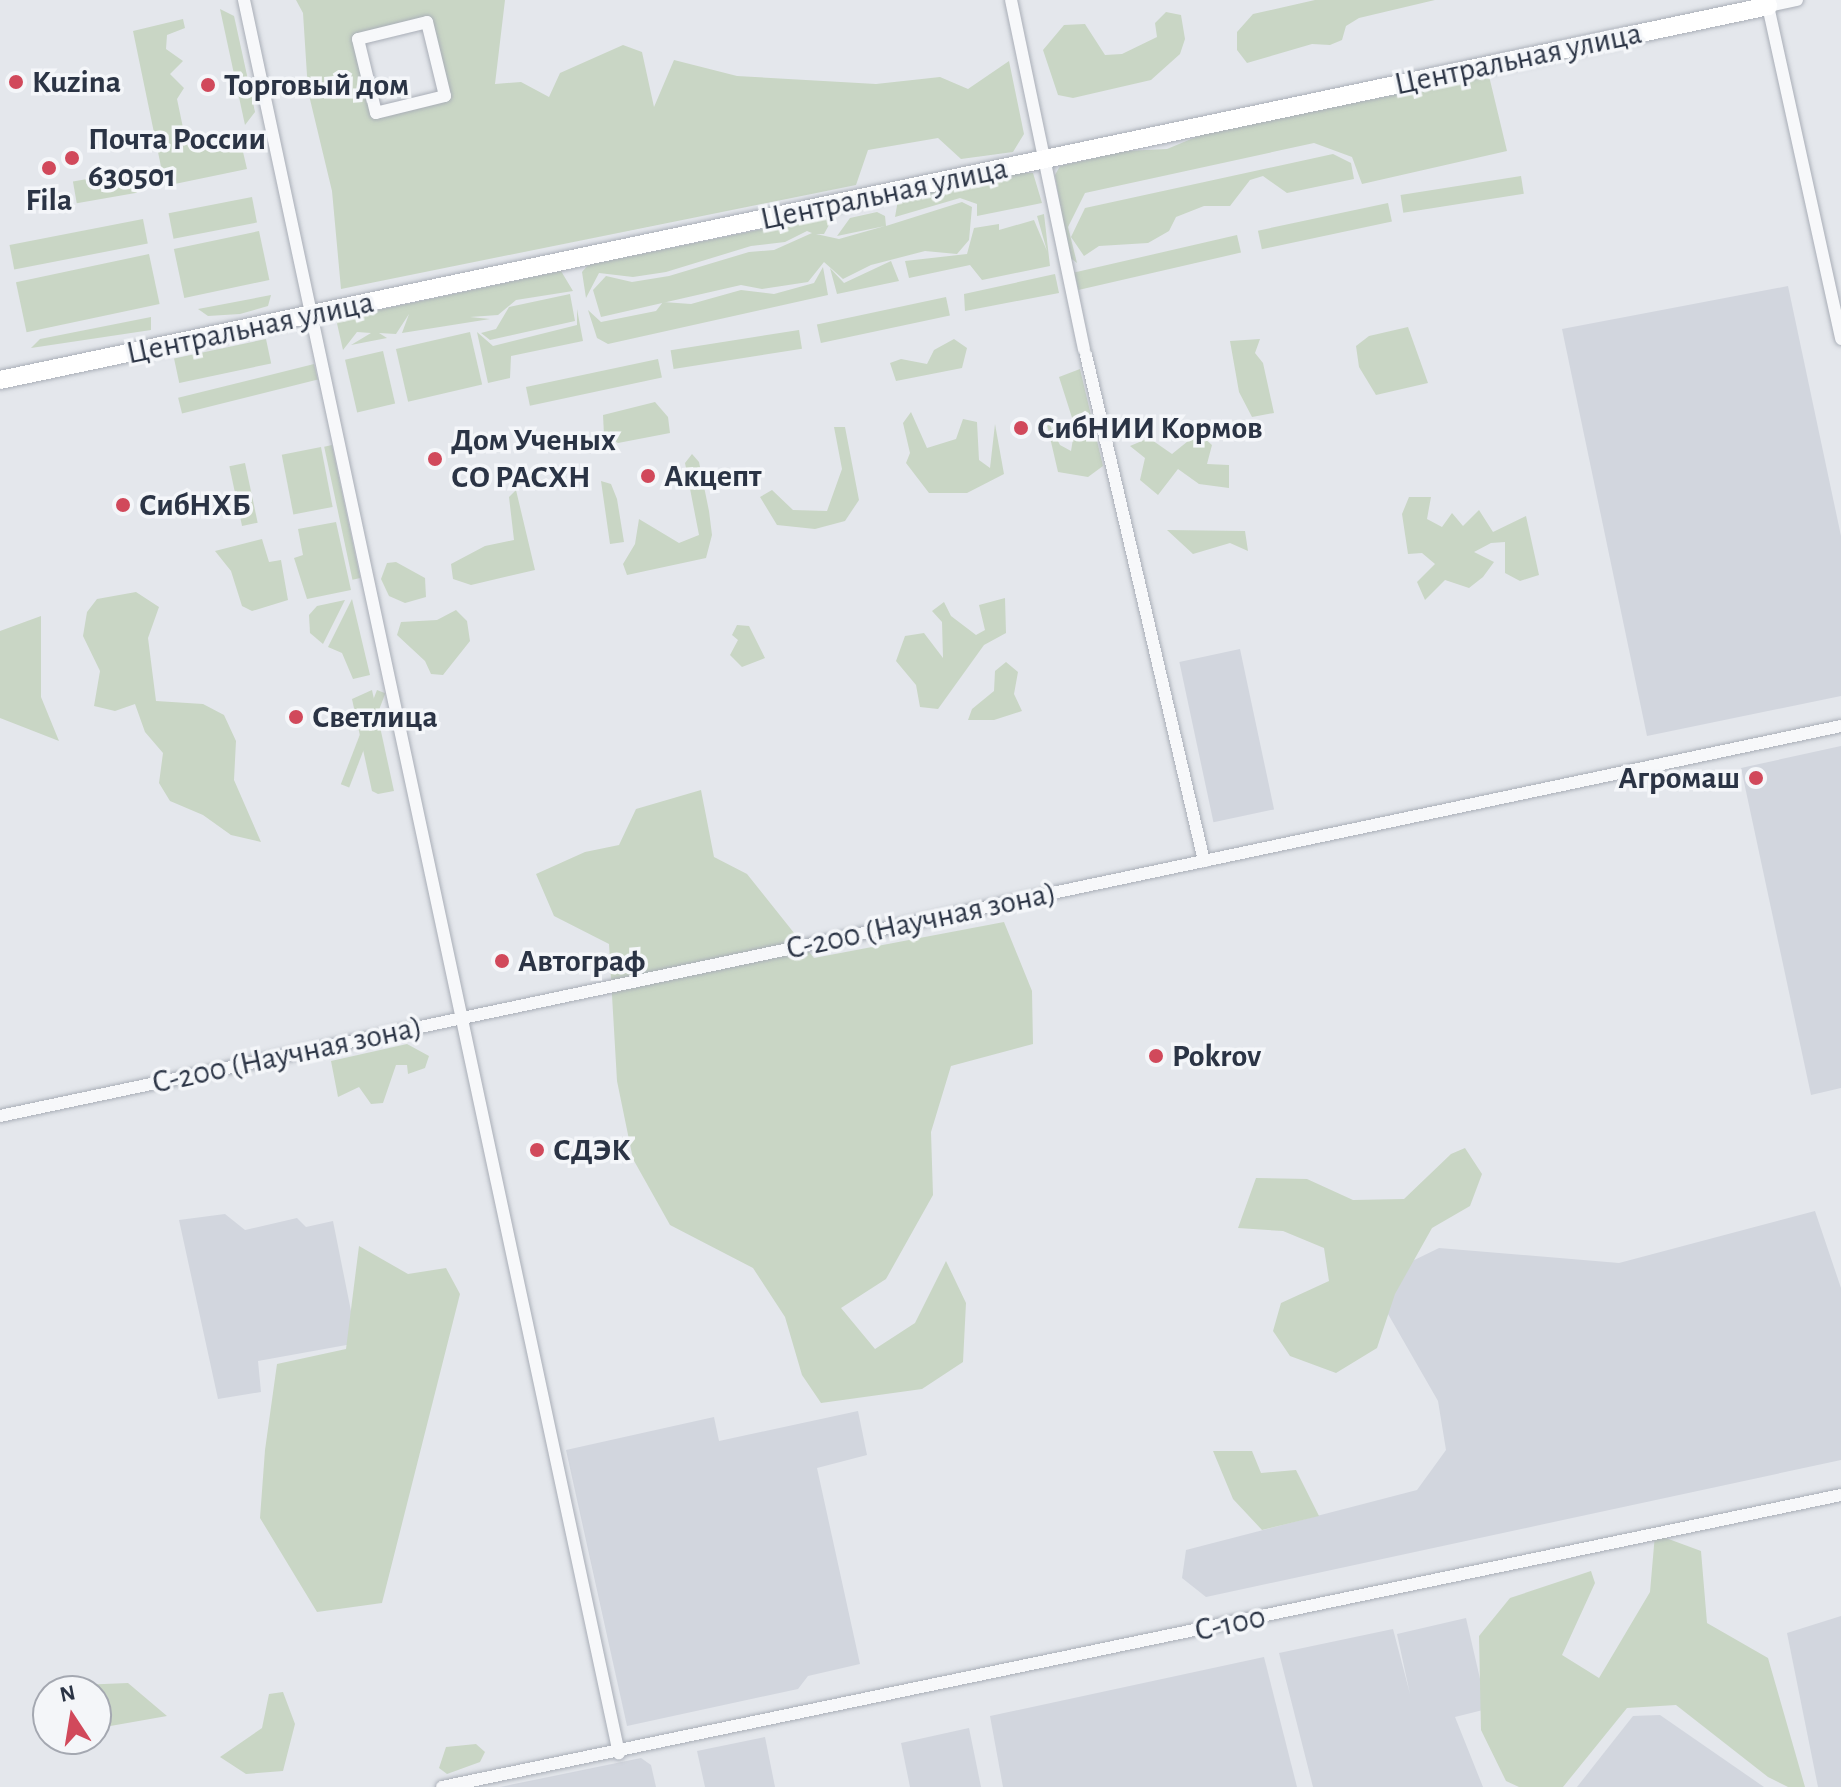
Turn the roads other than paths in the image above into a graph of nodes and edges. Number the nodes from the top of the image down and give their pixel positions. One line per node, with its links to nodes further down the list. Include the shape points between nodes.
1 (244, 0): 7 (street)
2 (1011, 0): 6 (street)
3 (1797, 0): 4 (street)
4 (1767, 3): 6 (main road, Центральная улица); 8 (street)
5 (358, 39): 5 (street, via 376,113 445,96 427,22)
6 (1044, 161): 7 (main road, Центральная улица); 11 (street)
7 (310, 315): 9 (main road, Центральная улица); 12 (street)
8 (1841, 339)
9 (0, 380)
10 (1841, 726): 11 (street, С-200 (Научная зона))
11 (1204, 861): 12 (street, С-200 (Научная зона))
12 (461, 1018): 13 (street, С-200 (Научная зона)); 15 (street)
13 (0, 1116)
14 (1841, 1495): 15 (street, С-100)
15 (619, 1753): 16 (street, С-100)
16 (442, 1787)

